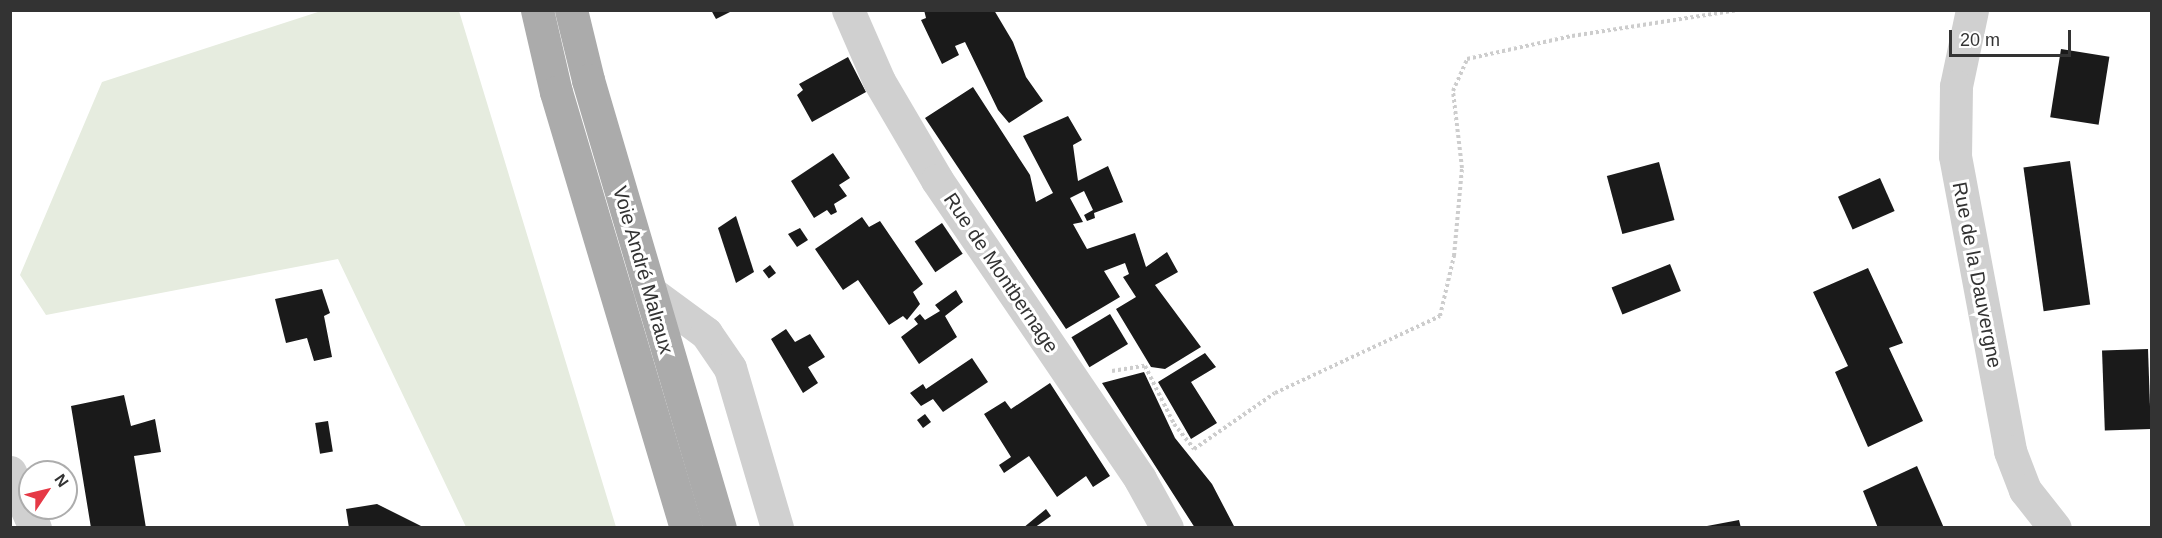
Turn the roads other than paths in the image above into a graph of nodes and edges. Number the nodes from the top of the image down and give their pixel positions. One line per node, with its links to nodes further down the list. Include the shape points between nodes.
1 (537, 10): 8 (main road, Voie André Malraux, via 556,92)
2 (571, 10): 5 (main road, Voie André Malraux)
3 (848, 10): 11 (street, Rue de Montbernage, via 879,81 937,180 1140,479)
4 (1972, 10): 12 (street, Rue de la Dauvergne, via 1956,86 1955,156 2010,451 2025,489)
5 (649, 291): 9 (main road, Voie André Malraux); 10 (street, via 706,333 730,368)
6 (10, 472): 7 (street)
7 (34, 528)
8 (686, 528)
9 (720, 528)
10 (777, 528)
11 (1167, 528)
12 (2055, 528)

